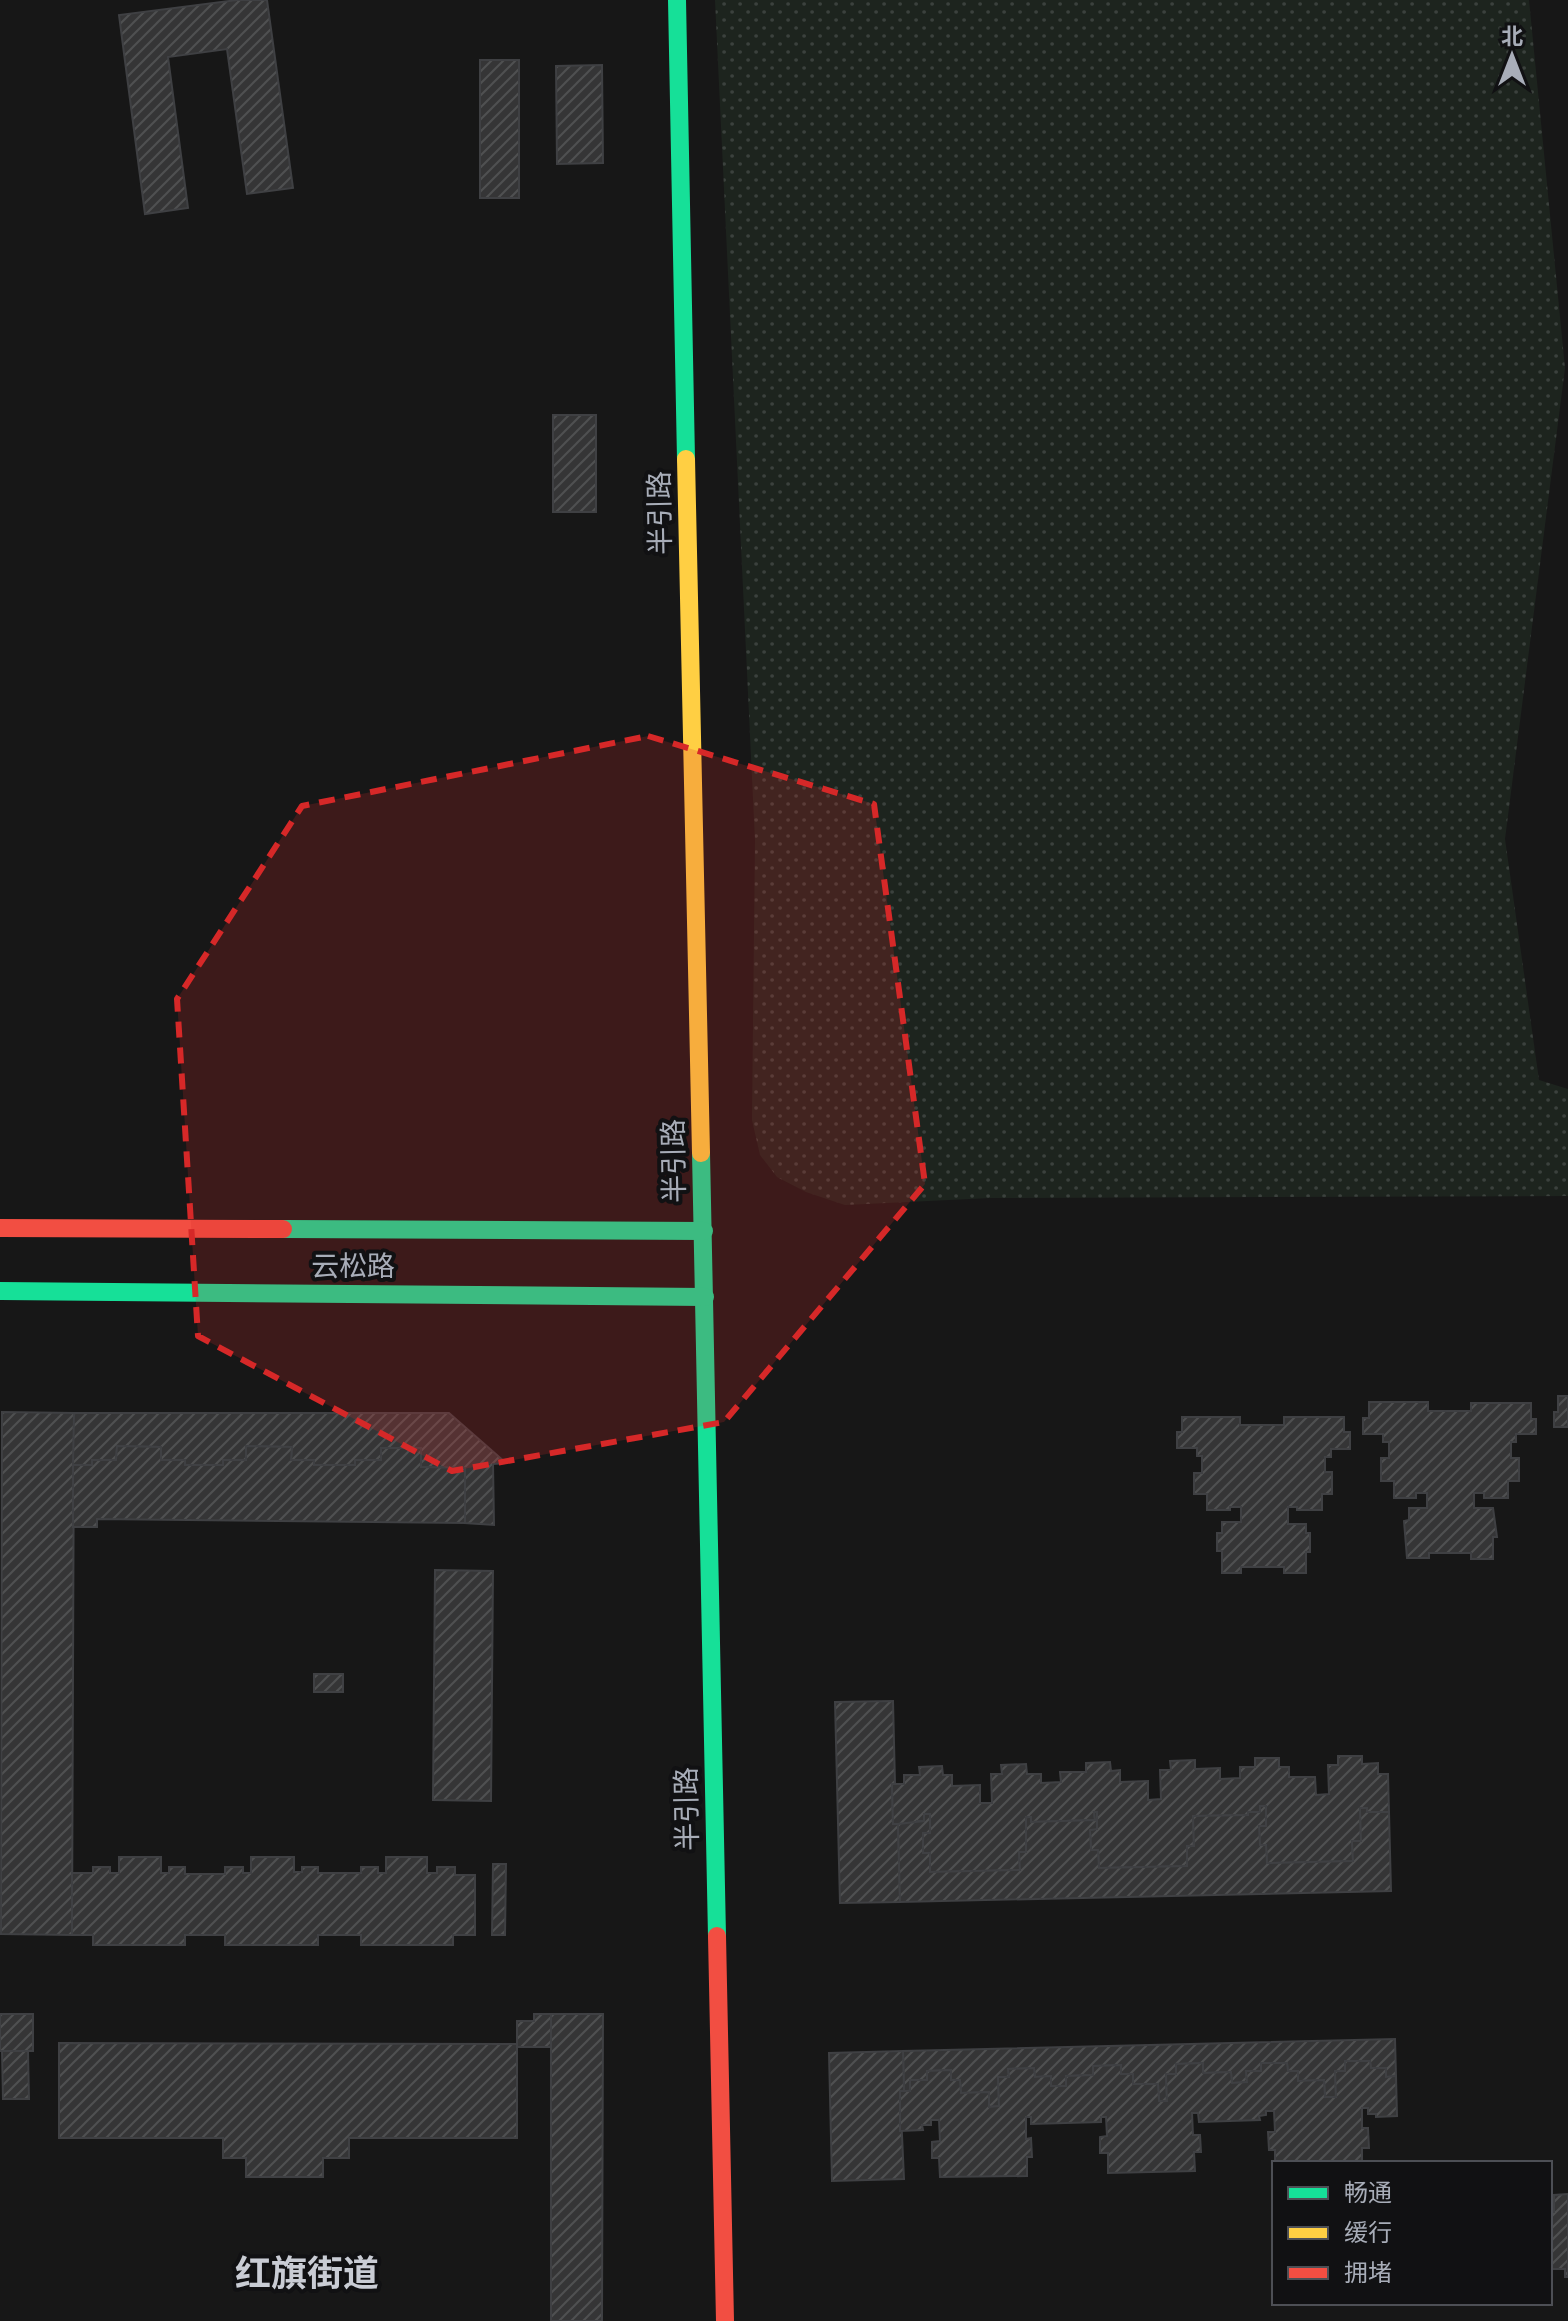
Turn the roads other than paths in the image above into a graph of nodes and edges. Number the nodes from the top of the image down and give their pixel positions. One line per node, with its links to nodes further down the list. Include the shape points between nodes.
1 (677, 0): 3 (street, 半引路)
2 (0, 1228): 3 (street, 云松路)
3 (704, 1231): 5 (street, 半引路)
4 (0, 1291): 5 (street, 云松路)
5 (705, 1297): 6 (street, 半引路)
6 (725, 2321)

